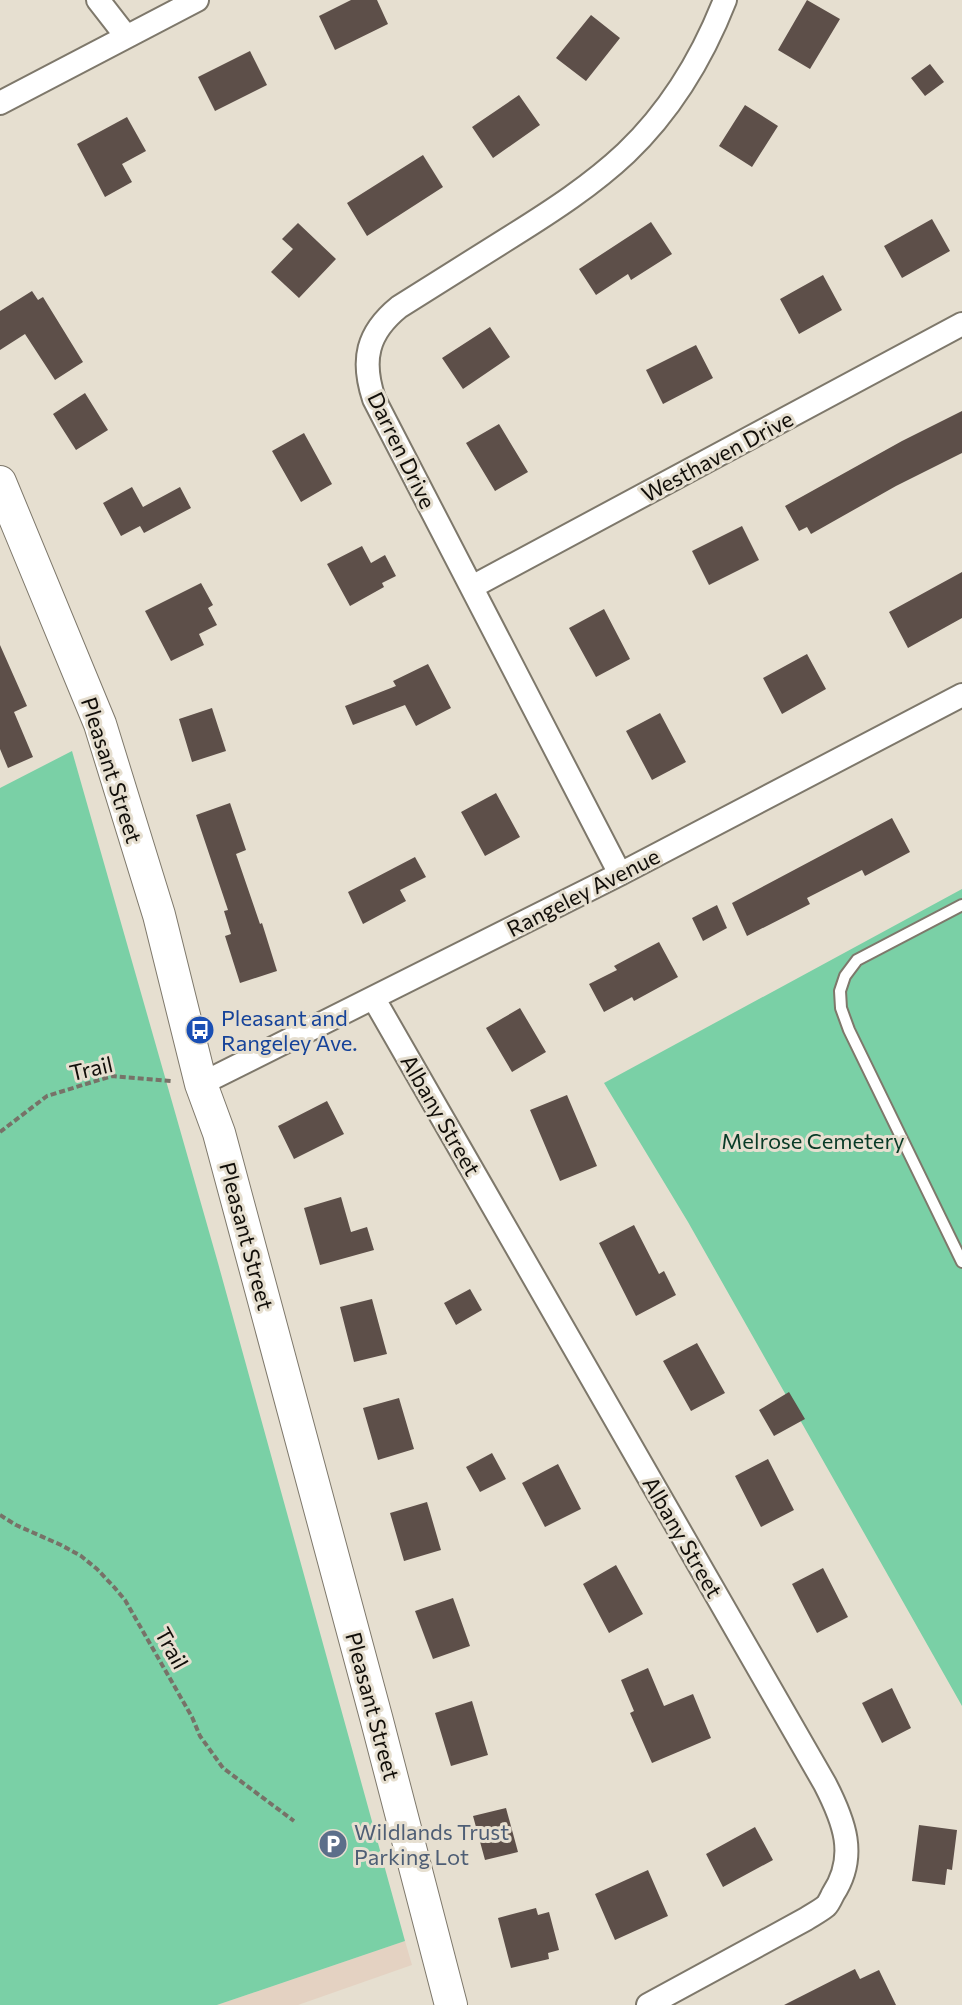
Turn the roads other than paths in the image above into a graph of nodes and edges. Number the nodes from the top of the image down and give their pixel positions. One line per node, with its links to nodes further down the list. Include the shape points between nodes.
1 (98, 0): 4 (street)
2 (197, 0): 4 (street)
3 (725, 0): 8 (street, Darren Drive, via 696,63 627,152 566,201 399,307 382,323 370,345 367,358 374,399)
4 (126, 36): 5 (street)
5 (0, 103)
6 (962, 324): 8 (street, Westhaven Drive)
7 (0, 482): 13 (main road, Pleasant Street, via 100,724 159,915)
8 (472, 587): 10 (street, Darren Drive)
9 (962, 695): 10 (street, Rangeley Avenue)
10 (620, 874): 12 (street, Rangeley Avenue)
11 (962, 905): 14 (lane, via 857,960 840,991 849,1030)
12 (374, 999): 13 (street, Rangeley Avenue); 16 (street, Albany Street, via 825,1784 846,1837 847,1864 826,1906)
13 (201, 1084): 15 (main road, Pleasant Street, via 219,1132)
14 (962, 1262)
15 (451, 2005)
16 (648, 2005)

